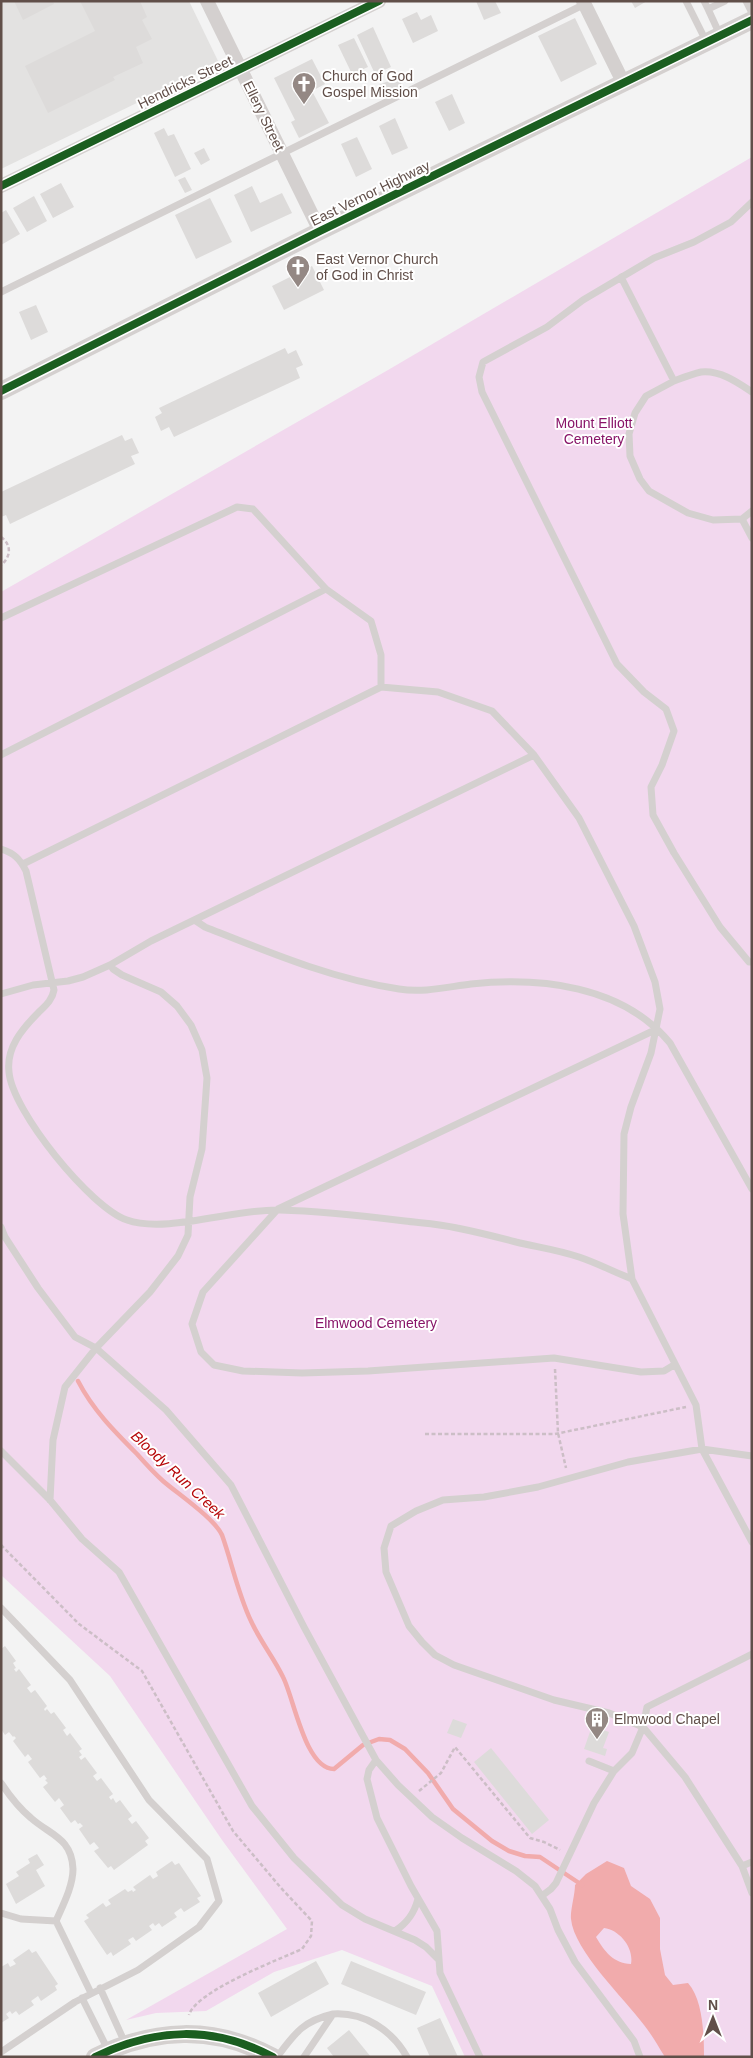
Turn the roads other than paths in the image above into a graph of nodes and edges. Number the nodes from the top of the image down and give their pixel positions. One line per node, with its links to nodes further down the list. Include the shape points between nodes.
1 (207, 1): 12 (street, Ellery Street)
2 (379, 1): 12 (street, Hendricks Street)
3 (686, 1): 11 (lane)
4 (704, 1): 8 (lane)
5 (725, 1): 8 (lane)
6 (746, 1): 9 (lane)
7 (584, 3): 13 (street); 14 (lane)
8 (708, 9): 11 (lane)
9 (752, 12)
10 (752, 20): 11 (street, East Vernor Highway)
11 (713, 38): 13 (street, East Vernor Highway)
12 (240, 69): 14 (street, Ellery Street); 15 (street, Hendricks Street)
13 (623, 82): 17 (street, East Vernor Highway)
14 (282, 154): 17 (street, Ellery Street); 19 (lane)
15 (1, 186)
16 (752, 202): 18 (lane, via 731,222 654,258)
17 (320, 231): 21 (street, East Vernor Highway)
18 (621, 278): 20 (lane); 34 (lane, via 583,300 547,327 483,362 479,377 482,392 617,664 666,709 674,731 651,787 653,816 720,927)
19 (1, 292)
20 (674, 380): 22 (lane, via 701,372 721,375); 24 (lane, via 646,396 635,413 629,434 630,456 640,479 649,491 688,513 713,520)
21 (1, 391)
22 (752, 392)
23 (752, 511): 24 (lane)
24 (742, 519): 25 (lane)
25 (752, 538)
26 (326, 589): 27 (lane, via 252,509 237,507); 28 (lane, via 371,621 381,654); 29 (lane)
27 (1, 618)
28 (382, 687): 30 (lane, via 438,692 492,711); 32 (lane)
29 (1, 755)
30 (534, 755): 33 (lane); 38 (lane, via 579,818 634,926 658,991)
31 (1, 849): 32 (lane, via 13,853)
32 (23, 864): 36 (lane)
33 (196, 921): 35 (lane); 38 (lane, via 290,960 402,990 498,982 573,987 618,1004)
34 (752, 962)
35 (110, 964): 36 (lane, via 83,977); 41 (lane, via 118,972 151,986 169,998 188,1020 202,1050 207,1091 202,1149 190,1196)
36 (52, 983): 37 (lane); 41 (lane, via 51,1000 20,1033 11,1051 10,1082 21,1107 63,1165 118,1216 140,1224)
37 (1, 994)
38 (657, 1029): 39 (lane, via 677,1054); 40 (lane); 43 (lane, via 624,1134 623,1214)
39 (752, 1189)
40 (278, 1209): 41 (lane); 43 (lane, via 456,1228 578,1256); 45 (lane, via 203,1292 192,1324 201,1352 214,1365 243,1371 302,1373 554,1358 641,1372 664,1371)
41 (190, 1220): 44 (lane, via 182,1249 165,1275)
42 (1, 1227): 44 (lane, via 38,1288 75,1337)
43 (632, 1279): 45 (lane)
44 (96, 1348): 49 (lane, via 65,1387 53,1440); 54 (lane, via 166,1410 231,1485)
45 (674, 1365): 46 (lane, via 696,1405)
46 (702, 1449): 48 (lane); 50 (lane); 53 (lane, via 628,1462 538,1487 484,1497 443,1500 391,1526 384,1548 386,1572 409,1626 435,1654 454,1665 554,1700 609,1713)
47 (1, 1451): 49 (lane)
48 (752, 1456)
49 (50, 1500): 65 (lane, via 82,1539 119,1572 252,1806 294,1858 342,1905)
50 (752, 1542)
51 (1, 1608): 67 (lane, via 70,1680 149,1800 207,1860 219,1901 198,1927 138,1970)
52 (752, 1654): 53 (lane, via 647,1707)
53 (643, 1727): 56 (lane, via 632,1753); 59 (lane, via 686,1777)
54 (376, 1760): 61 (lane, via 420,1808 516,1871); 62 (lane, via 367,1779 377,1818)
55 (589, 1761): 56 (lane)
56 (614, 1770): 61 (lane, via 594,1803 556,1882)
57 (2, 1787): 64 (lane, via 31,1818 62,1839 69,1850 73,1870)
58 (752, 1862): 59 (lane)
59 (742, 1866): 60 (lane)
60 (752, 1893)
61 (542, 1895): 78 (lane, via 570,1954 634,2041)
62 (418, 1899): 65 (lane, via 410,1918); 66 (lane, via 437,1932)
63 (1, 1913): 64 (lane, via 22,1919)
64 (56, 1921): 68 (lane)
65 (395, 1931): 66 (lane, via 426,1947)
66 (438, 1959): 77 (lane, via 440,1974)
67 (100, 1988): 68 (lane); 71 (lane)
68 (91, 1993): 69 (lane)
69 (82, 1998): 72 (lane); 73 (lane)
70 (333, 2014): 74 (lane, via 301,2027); 75 (lane); 76 (lane, via 348,2014 373,2023 393,2038)
71 (125, 2043): 73 (street); 74 (street, via 171,2034 209,2035 237,2041)
72 (1, 2052)
73 (101, 2054)
74 (275, 2057)
75 (304, 2057)
76 (407, 2057)
77 (480, 2057)
78 (640, 2057)

